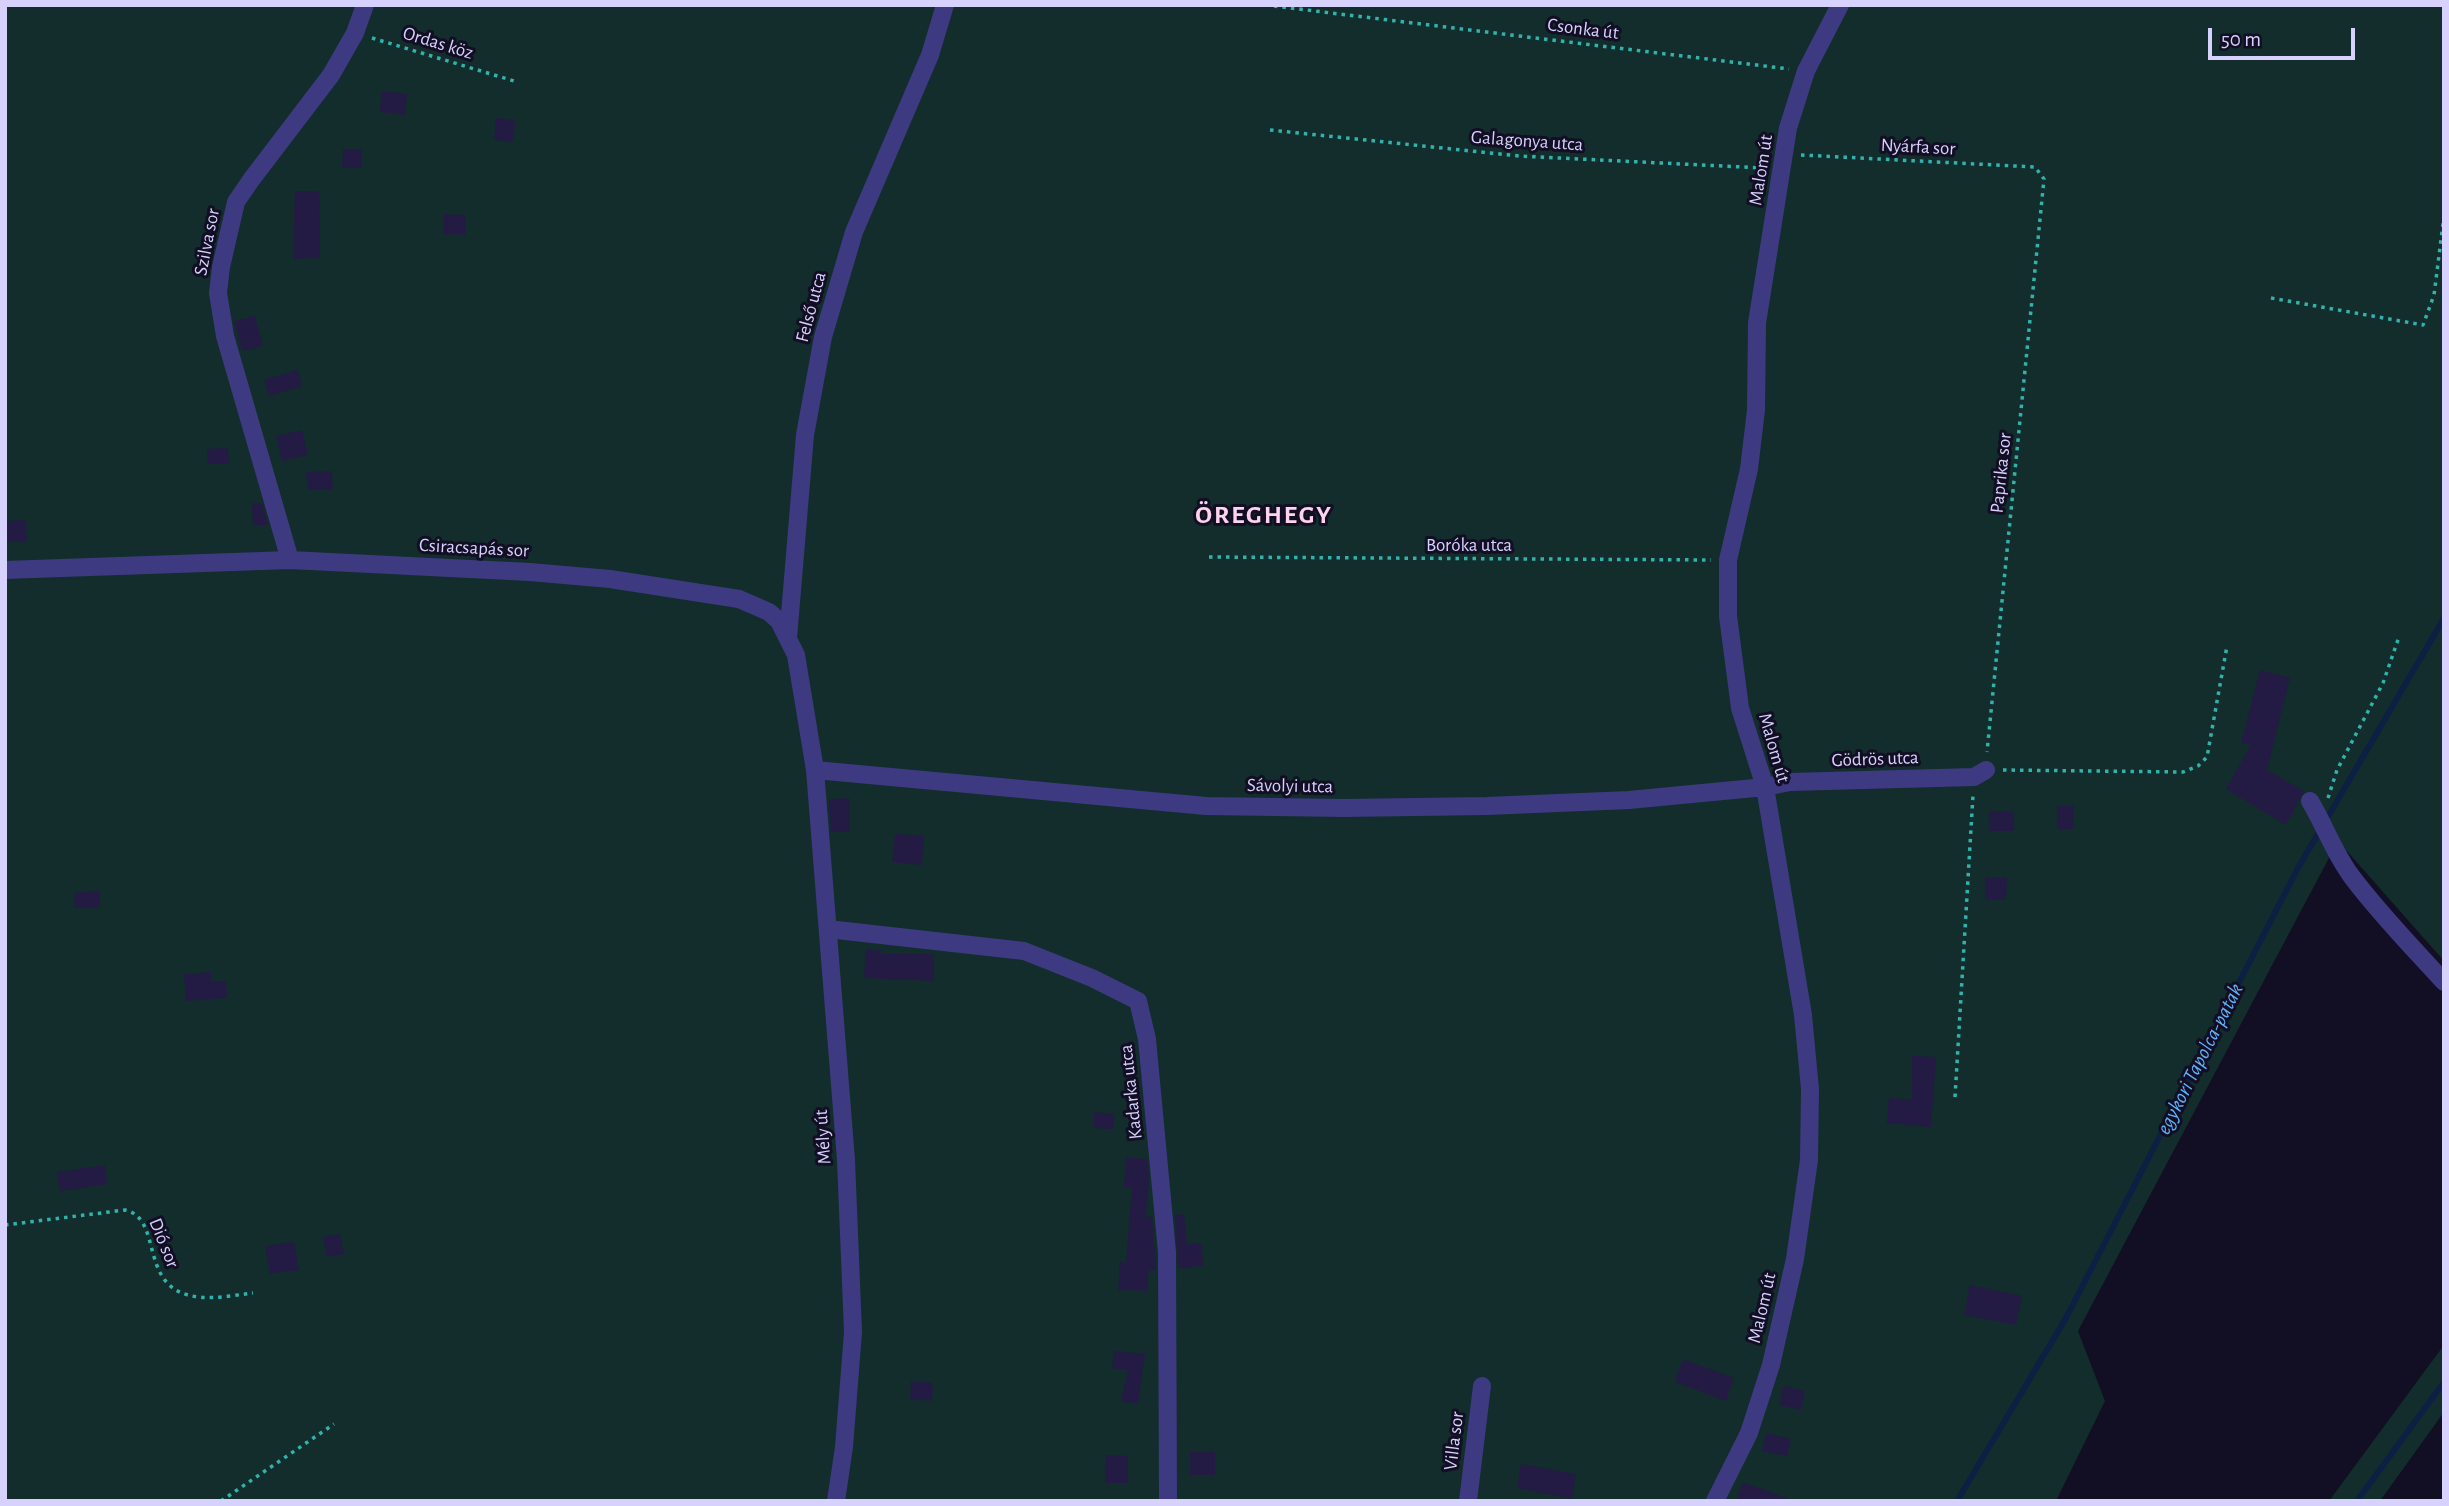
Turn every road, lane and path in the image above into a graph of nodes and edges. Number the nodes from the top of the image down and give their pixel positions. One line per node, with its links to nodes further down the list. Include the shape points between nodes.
1 (365, 5): 5 (street, Szilva sor)
2 (945, 5): 18 (street, Felső utca, via 930,55 854,232 823,337 805,435)
3 (1840, 5): 6 (street, Malom út)
4 (1274, 6): 6 (path, Csonka út)
5 (355, 33): 7 (path, Ordas köz); 14 (street, Szilva sor, via 331,75 236,202 221,267 218,293 225,336)
6 (1806, 71): 9 (street, Malom út, via 1788,128)
7 (514, 81)
8 (1270, 130): 9 (path, Galagonya utca, via 1520,156)
9 (1784, 162): 10 (path, Nyárfa sor, via 2035,167); 15 (street, Malom út, via 1756,323 1756,410 1749,468)
10 (2044, 179): 21 (path, Paprika sor)
11 (2444, 216): 12 (path, via 2434,295 2423,325)
12 (2272, 298)
13 (1209, 557): 15 (path, Boróka utca)
14 (290, 560): 16 (street, Csiracsapás sor); 18 (street, Csiracsapás sor, via 530,572 739,599 769,612)
15 (1728, 560): 22 (street, Malom út, via 1728,616 1740,708)
16 (5, 570)
17 (2399, 637): 24 (path, via 2383,683 2337,769)
18 (788, 638): 20 (street, Csiracsapás sor, via 801,679)
19 (2227, 646): 21 (path, via 2207,757 2198,766 2183,772)
20 (815, 770): 22 (street, Sávolyi utca, via 1206,806 1486,806 1629,800); 25 (street, Mély út)
21 (1980, 773): 22 (street, Gödrös utca); 27 (path, Paprika sor)
22 (1765, 787): 36 (street, Malom út, via 1803,1015 1810,1089 1809,1160 1795,1259 1771,1365 1749,1433)
23 (2310, 801): 24 (street)
24 (2321, 819): 26 (street, via 2351,876)
25 (828, 929): 33 (street, Mély út, via 846,1160 853,1332); 34 (street, Kadarka utca, via 1024,951 1138,1001 1147,1039 1167,1252)
26 (2444, 982)
27 (1955, 1097)
28 (5, 1225): 29 (path, Dió sor, via 133,1212 148,1233 164,1282 178,1292 199,1297)
29 (253, 1293)
30 (1482, 1386): 35 (street, Villa sor)
31 (334, 1424): 32 (path)
32 (221, 1501)
33 (836, 1501)
34 (1168, 1501)
35 (1468, 1501)
36 (1715, 1501)

